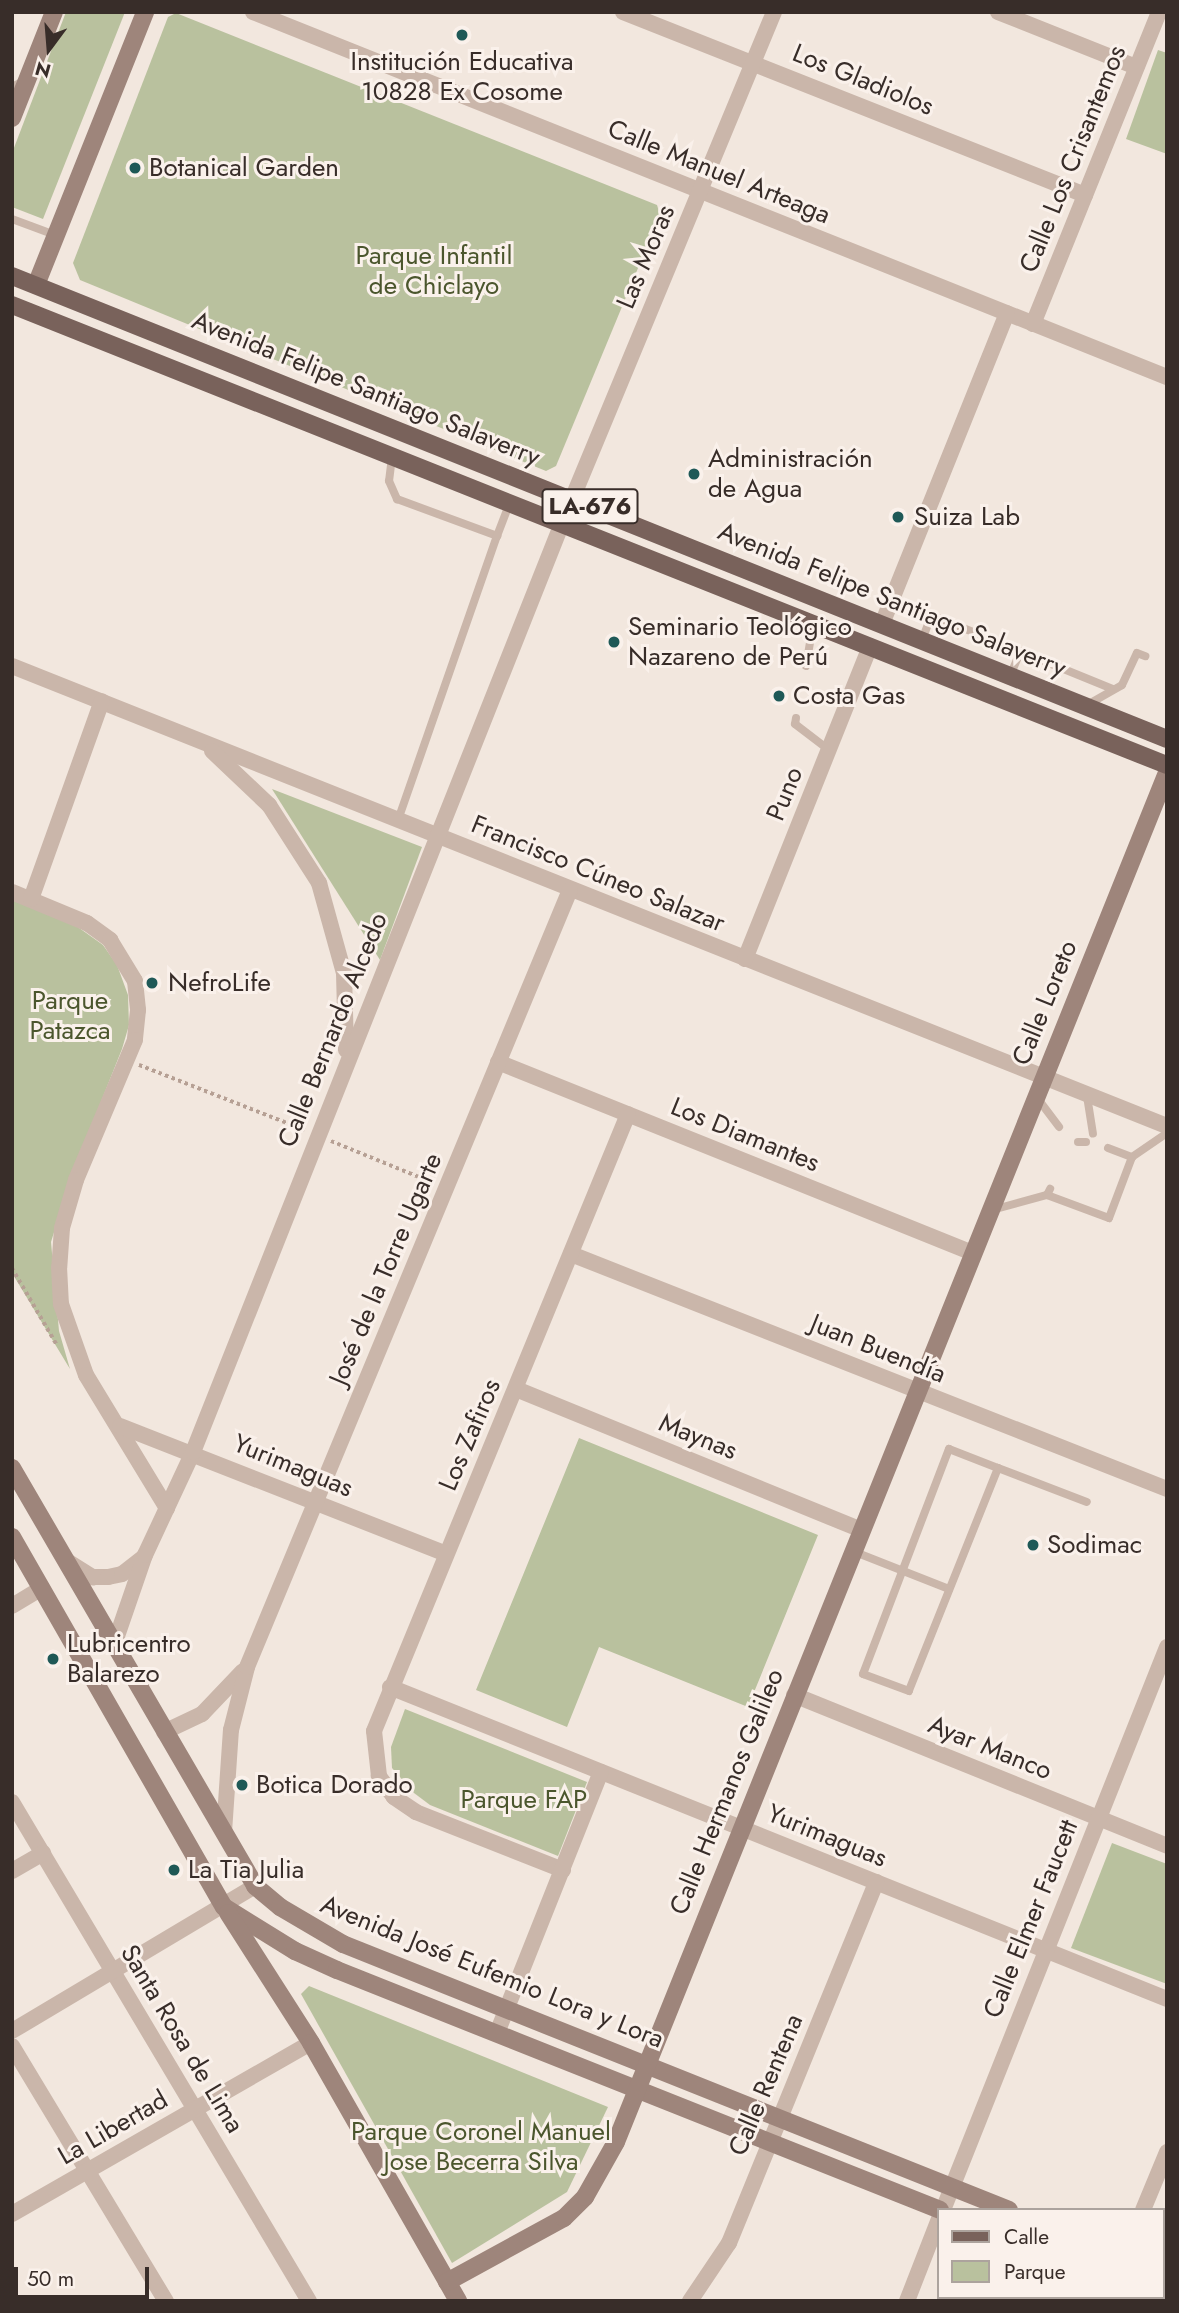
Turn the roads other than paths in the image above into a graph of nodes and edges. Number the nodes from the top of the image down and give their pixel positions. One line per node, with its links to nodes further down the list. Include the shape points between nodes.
1 (54, 12): 10 (street)
2 (145, 12): 15 (street)
3 (253, 12): 12 (street, Calle Manuel Arteaga)
4 (623, 12): 8 (street, Los Gladiolos)
5 (774, 12): 8 (street, Las Moras)
6 (998, 12): 9 (street)
7 (1159, 12): 9 (street, Calle Los Crisantemos)
8 (753, 63): 12 (street, Las Moras); 13 (street, Los Gladiolos)
9 (1136, 67): 13 (street, Calle Los Crisantemos)
10 (20, 83): 11 (street)
11 (12, 118)
12 (700, 191): 19 (street, Calle Manuel Arteaga); 23 (street, Las Moras)
13 (1085, 195): 20 (street, Calle Los Crisantemos)
14 (12, 219): 15 (lane)
15 (56, 236): 17 (street)
16 (12, 276): 17 (main road, Avenida Felipe Santiago Salaverry / LA-676)
17 (36, 285): 23 (main road, Avenida Felipe Santiago Salaverry / LA-676)
18 (12, 305): 22 (main road, Avenida Felipe Santiago Salaverry / LA-676)
19 (1007, 313): 20 (street, Calle Manuel Arteaga); 27 (street)
20 (1033, 324): 21 (street, Calle Manuel Arteaga)
21 (1166, 376)
22 (393, 454): 24 (main road, Avenida Felipe Santiago Salaverry / LA-676); 26 (lane, via 389,481 397,499)
23 (572, 499): 25 (street, Las Moras); 29 (main road, Avenida Felipe Santiago Salaverry / LA-676)
24 (511, 500): 25 (main road, Avenida Felipe Santiago Salaverry / LA-676); 26 (lane)
25 (563, 521): 30 (main road, Avenida Felipe Santiago Salaverry / LA-676); 48 (street, Calle Bernardo Alcedo)
26 (497, 536): 47 (lane)
27 (892, 599): 28 (lane); 29 (street)
28 (931, 616): 31 (lane); 33 (lane)
29 (882, 624): 31 (main road, Avenida Felipe Santiago Salaverry / LA-676)
30 (813, 625): 32 (main road, Avenida Felipe Santiago Salaverry / LA-676); 36 (lane)
31 (922, 640): 37 (main road, Avenida Felipe Santiago Salaverry / LA-676)
32 (870, 646): 44 (street, Puno); 45 (main road, Avenida Felipe Santiago Salaverry / LA-676)
33 (1020, 653): 37 (lane); 38 (lane)
34 (1145, 656): 38 (lane, via 1137,653 1122,685)
35 (12, 666): 39 (street, Francisco Cúneo Salazar)
36 (806, 666)
37 (1010, 676): 40 (main road, Avenida Felipe Santiago Salaverry / LA-676)
38 (1112, 689): 40 (lane)
39 (102, 701): 43 (street, Francisco Cúneo Salazar); 51 (street)
40 (1084, 706): 42 (main road, Avenida Felipe Santiago Salaverry / LA-676)
41 (796, 718): 44 (lane, via 795,724)
42 (1167, 739)
43 (200, 741): 47 (street, Francisco Cúneo Salazar); 54 (street, via 269,804 319,884 344,973)
44 (830, 750): 52 (street, Puno)
45 (1167, 765)
46 (1167, 773): 55 (street, Calle Loreto)
47 (398, 820): 48 (street, Francisco Cúneo Salazar)
48 (437, 836): 49 (street, Francisco Cúneo Salazar); 54 (street, Calle Bernardo Alcedo)
49 (570, 890): 52 (street, Francisco Cúneo Salazar); 53 (street, José de la Torre Ugarte)
50 (12, 892): 51 (street)
51 (31, 899): 70 (street, via 87,923 110,940 128,962 138,1010 127,1060 76,1180 62,1228 59,1267 69,1333 86,1375)
52 (745, 959): 55 (street, Francisco Cúneo Salazar)
53 (498, 1062): 58 (street, Los Diamantes); 75 (street, José de la Torre Ugarte)
54 (344, 1066): 71 (street, Calle Bernardo Alcedo)
55 (1043, 1078): 56 (street, Francisco Cúneo Salazar); 57 (street, Calle Loreto)
56 (1087, 1096): 59 (street, Francisco Cúneo Salazar); 62 (lane)
57 (1036, 1097): 60 (lane); 65 (street, Calle Loreto)
58 (628, 1114): 66 (street, Los Diamantes); 67 (street, Los Zafiros)
59 (1167, 1126)
60 (1059, 1128)
61 (1167, 1133): 64 (lane)
62 (1093, 1134)
63 (1108, 1148): 64 (lane)
64 (1132, 1157): 65 (lane, via 1109,1218 1049,1192)
65 (990, 1211): 66 (street, Calle Loreto)
66 (973, 1253): 69 (street, Calle Hermanos Galileo)
67 (571, 1254): 68 (street, Los Zafiros); 69 (street, Juan Buendía)
68 (516, 1389): 78 (street, Maynas); 81 (street, Los Zafiros)
69 (917, 1391): 74 (street, Juan Buendía); 78 (street, Calle Hermanos Galileo)
70 (120, 1426): 71 (street, Yurimaguas); 77 (street)
71 (193, 1452): 75 (street, Yurimaguas); 77 (street, Calle Bernardo Alcedo)
72 (12, 1468): 83 (street, Avenida José Eufemio Lora y Lora)
73 (998, 1468): 76 (lane); 84 (lane, via 949,1449); 86 (lane)
74 (1167, 1489)
75 (316, 1502): 81 (street, Yurimaguas); 90 (street, José de la Torre Ugarte)
76 (1087, 1502)
77 (167, 1508): 82 (street, Calle Bernardo Alcedo)
78 (861, 1530): 80 (street, Calle Hermanos Galileo)
79 (12, 1537): 85 (street, Avenida José Eufemio Lora y Lora)
80 (852, 1551): 84 (lane); 93 (street, Calle Hermanos Galileo)
81 (446, 1554): 92 (street, Los Zafiros)
82 (145, 1555): 83 (street, Calle Bernardo Alcedo, via 122,1574 108,1577 93,1577); 88 (street, Calle Bernardo Alcedo)
83 (67, 1562): 88 (street, Avenida José Eufemio Lora y Lora)
84 (903, 1571): 86 (lane); 86 (lane, via 863,1674 909,1691)
85 (42, 1588): 87 (street); 106 (street, Avenida José Eufemio Lora y Lora)
86 (950, 1590)
87 (12, 1606)
88 (115, 1642): 94 (street, Avenida José Eufemio Lora y Lora)
89 (1167, 1647): 91 (street, Calle Elmer Faucett)
90 (247, 1667): 94 (street, José de la Torre Ugarte, via 202,1714); 99 (street, José de la Torre Ugarte, via 231,1730)
91 (1160, 1682): 97 (street, Calle Elmer Faucett)
92 (390, 1687): 95 (street, Yurimaguas); 102 (street, Los Zafiros, via 374,1731 373,1755 379,1776 394,1797 416,1812)
93 (794, 1695): 97 (street, Ayar Manco); 98 (street, Calle Hermanos Galileo)
94 (164, 1732): 99 (street, Avenida José Eufemio Lora y Lora)
95 (601, 1772): 98 (street, Yurimaguas); 102 (street)
96 (12, 1802): 101 (street, Santa Rosa de Lima)
97 (1098, 1818): 100 (street, Ayar Manco); 107 (street, Calle Elmer Faucett)
98 (740, 1828): 104 (street, Yurimaguas); 115 (street, Calle Hermanos Galileo)
99 (224, 1832): 105 (street, Avenida José Eufemio Lora y Lora)
100 (1167, 1846)
101 (43, 1853): 103 (street); 108 (street, Santa Rosa de Lima)
102 (563, 1870): 110 (street)
103 (12, 1871)
104 (876, 1882): 107 (street, Yurimaguas); 118 (street, Calle Rentena)
105 (255, 1886): 106 (street); 110 (street, Avenida José Eufemio Lora y Lora, via 306,1925 343,1944)
106 (224, 1907): 108 (street); 112 (street, Avenida José Eufemio Lora y Lora, via 295,1951); 113 (street)
107 (1045, 1950): 109 (street, Yurimaguas); 122 (street, Calle Elmer Faucett)
108 (113, 1971): 111 (street); 117 (street, Santa Rosa de Lima)
109 (1167, 1999)
110 (507, 2009): 112 (street); 115 (street, Avenida José Eufemio Lora y Lora)
111 (12, 2031)
112 (497, 2033): 116 (street, Avenida José Eufemio Lora y Lora)
113 (311, 2043): 117 (street, La Libertad); 129 (street)
114 (12, 2046): 121 (street)
115 (645, 2064): 116 (street, Calle Hermanos Galileo); 118 (street, Avenida José Eufemio Lora y Lora)
116 (636, 2086): 119 (street, Avenida José Eufemio Lora y Lora); 129 (street, Calle Hermanos Galileo, via 615,2142 585,2197 564,2218)
117 (195, 2110): 121 (street, La Libertad); 131 (street, Santa Rosa de Lima)
118 (782, 2119): 119 (street, Calle Rentena); 122 (street, Avenida José Eufemio Lora y Lora)
119 (769, 2140): 123 (street, Avenida José Eufemio Lora y Lora); 133 (street, Calle Rentena, via 729,2243)
120 (1167, 2152): 126 (street)
121 (87, 2171): 127 (street, La Libertad); 130 (street)
122 (951, 2186): 124 (street, Calle Elmer Faucett); 125 (street, Avenida José Eufemio Lora y Lora)
123 (937, 2208)
124 (943, 2208)
125 (1004, 2208)
126 (1144, 2208)
127 (12, 2214)
128 (937, 2224): 134 (street)
129 (447, 2282): 132 (street)
130 (166, 2301)
131 (309, 2301)
132 (458, 2301)
133 (691, 2301)
134 (907, 2301)

